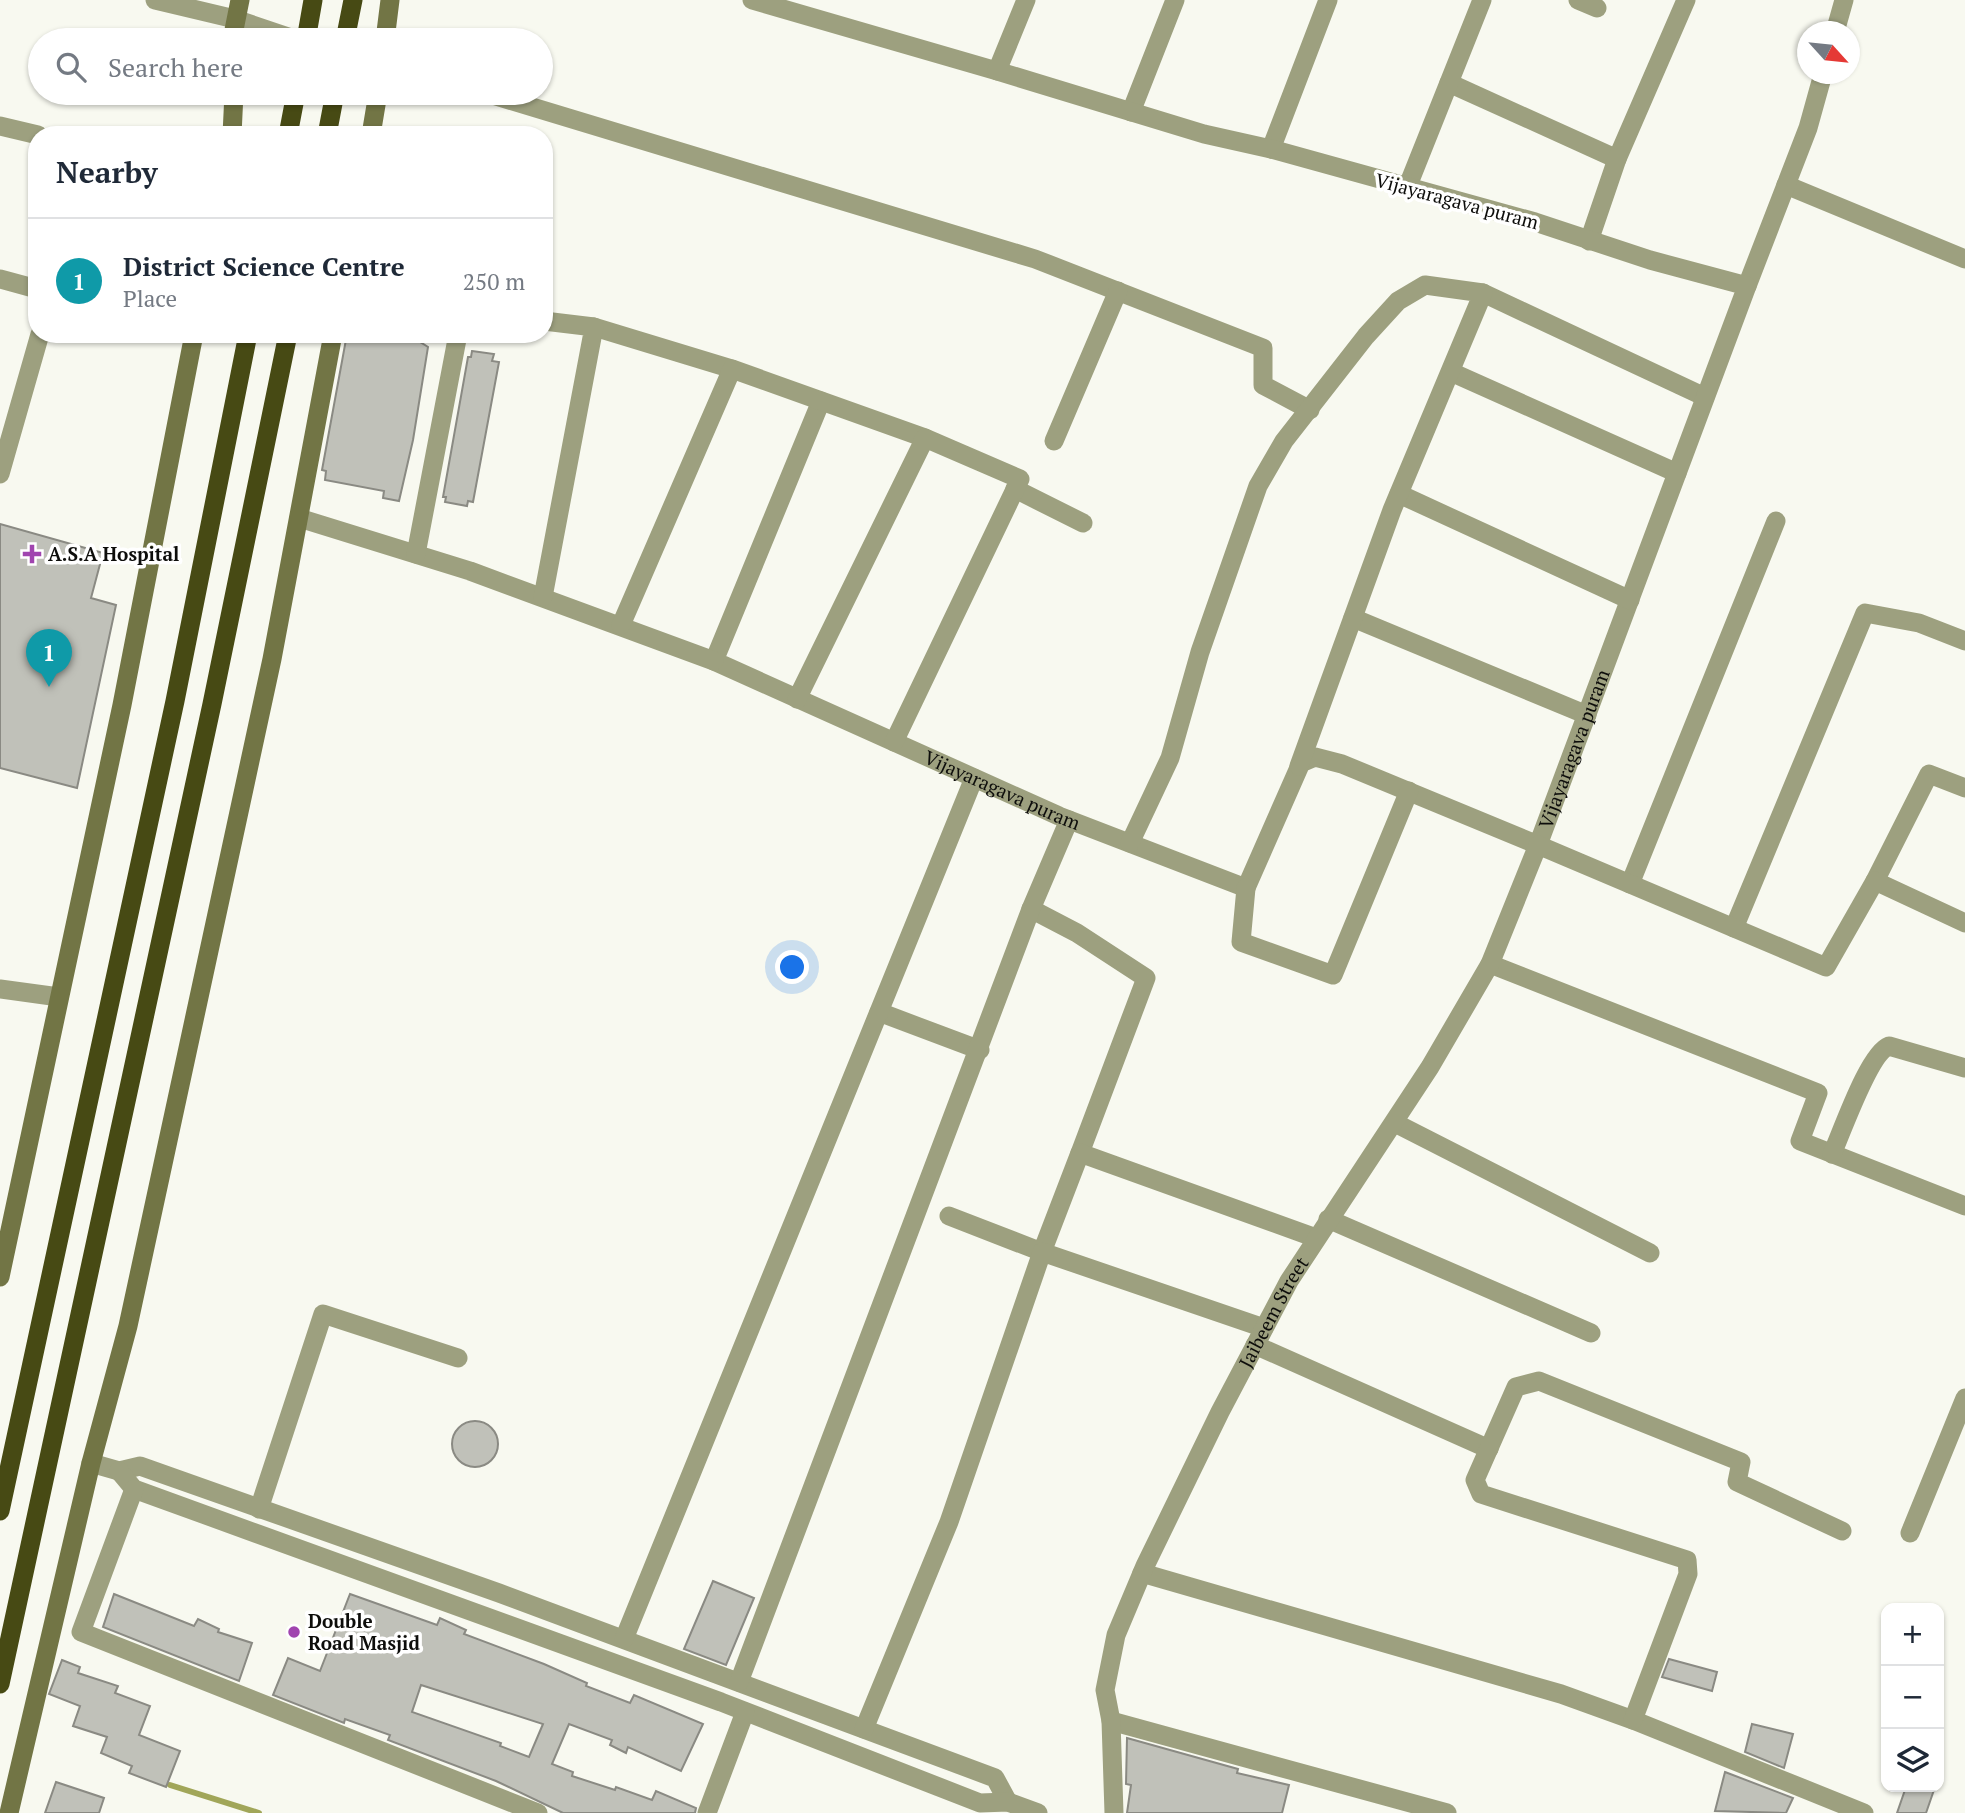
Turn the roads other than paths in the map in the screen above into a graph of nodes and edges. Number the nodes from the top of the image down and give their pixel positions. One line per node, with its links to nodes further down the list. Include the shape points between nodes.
1 (155, 0): 14 (street)
2 (313, 0): 18 (highway)
3 (353, 0): 19 (highway)
4 (390, 0): 20 (main road)
5 (752, 0): 21 (street, Vijayaragava puram)
6 (1026, 0): 21 (street)
7 (1175, 0): 29 (street)
8 (1328, 0): 36 (street)
9 (1482, 0): 22 (street)
10 (1578, 0): 13 (street)
11 (1686, 0): 37 (street)
12 (1844, 0): 15 (street)
13 (1597, 8)
14 (238, 10): 16 (main road); 17 (street)
15 (1838, 21)
16 (234, 28)
17 (273, 28)
18 (308, 28)
19 (347, 28)
20 (386, 28)
21 (997, 71): 29 (street, Vijayaragava puram)
22 (1449, 83): 37 (street); 39 (street)
23 (1820, 84): 38 (street)
24 (233, 105): 31 (main road)
25 (294, 105): 32 (highway)
26 (333, 105): 33 (highway)
27 (376, 105): 34 (main road)
28 (526, 105): 45 (street, via 1035,259)
29 (1131, 113): 36 (street, Vijayaragava puram)
30 (0, 126): 35 (street)
31 (232, 126)
32 (290, 126)
33 (329, 126)
34 (372, 126)
35 (28, 133)
36 (1271, 149): 39 (street, Vijayaragava puram)
37 (1618, 159): 40 (street)
38 (1786, 185): 41 (street); 43 (street)
39 (1407, 188): 40 (street, Vijayaragava puram)
40 (1589, 241): 43 (street, Vijayaragava puram)
41 (1965, 258)
42 (0, 279): 44 (street)
43 (1747, 286): 57 (street, Vijayaragava puram)
44 (28, 287)
45 (1118, 291): 59 (street, via 1263,348 1263,385); 61 (street)
46 (1483, 293): 56 (street); 57 (street); 59 (street, via 1425,285 1398,301)
47 (553, 322): 48 (street)
48 (594, 327): 55 (street); 70 (street)
49 (37, 343): 63 (street)
50 (192, 343): 94 (main road)
51 (246, 343): 117 (highway, via 175,701)
52 (286, 343): 123 (highway)
53 (332, 343): 66 (main road)
54 (456, 343): 69 (street)
55 (732, 369): 58 (street); 73 (street)
56 (1451, 372): 62 (street); 65 (street)
57 (1705, 397): 62 (street, Vijayaragava puram)
58 (821, 401): 60 (street); 75 (street)
59 (1310, 410): 84 (street, via 1284,441 1258,486 1200,652 1170,758)
60 (925, 438): 64 (street, via 1020,479); 76 (street)
61 (1055, 442)
62 (1677, 473): 71 (street, Vijayaragava puram)
63 (0, 474)
64 (1015, 489): 68 (street); 78 (street)
65 (1399, 494): 71 (street); 72 (street)
66 (299, 518): 69 (street, Vijayaragava puram); 113 (main road, via 131,1313)
67 (1776, 521): 87 (street)
68 (1083, 523)
69 (416, 554): 70 (street, Vijayaragava puram)
70 (542, 597): 73 (street, Vijayaragava puram)
71 (1630, 600): 77 (street, Vijayaragava puram)
72 (1353, 618): 77 (street); 79 (street)
73 (621, 625): 75 (street, Vijayaragava puram)
74 (1965, 641): 91 (street, via 1919,623 1865,613)
75 (714, 661): 76 (street, Vijayaragava puram)
76 (797, 699): 78 (street, Vijayaragava puram)
77 (1587, 715): 85 (street, Vijayaragava puram)
78 (894, 742): 80 (street, Vijayaragava puram)
79 (1299, 766): 82 (street, Vijayaragava puram, via 1315,757); 88 (street)
80 (974, 778): 83 (street, Vijayaragava puram); 95 (street)
81 (1965, 788): 86 (street, via 1928,774)
82 (1409, 790): 85 (street, Vijayaragava puram); 88 (street, via 1333,975 1241,942)
83 (1069, 820): 84 (street, Vijayaragava puram); 89 (street)
84 (1130, 844): 88 (street, Vijayaragava puram)
85 (1538, 845): 87 (street); 92 (street, Jaibeem Street)
86 (1875, 881): 90 (street); 91 (street, via 1826,967)
87 (1630, 884): 91 (street)
88 (1246, 888)
89 (1031, 909): 96 (street); 99 (street, via 1146,978)
90 (1965, 923)
91 (1734, 928)
92 (1490, 964): 98 (street, Jaibeem Street); 100 (street, via 1818,1093 1800,1141)
93 (0, 989): 94 (street)
94 (60, 997): 107 (main road)
95 (879, 1012): 96 (street); 121 (street)
96 (980, 1050): 122 (street)
97 (1965, 1068): 100 (street, via 1889,1046 1882,1048)
98 (1395, 1123): 103 (street, Jaibeem Street); 106 (street)
99 (1080, 1153): 104 (street); 105 (street)
100 (1832, 1154): 101 (street)
101 (1965, 1206)
102 (948, 1216): 105 (street)
103 (1328, 1219): 104 (street, Jaibeem Street); 108 (street)
104 (1316, 1238): 109 (street, Jaibeem Street)
105 (1042, 1252): 109 (street); 127 (street, via 949,1522)
106 (1650, 1253)
107 (0, 1277)
108 (1591, 1333)
109 (1260, 1337): 112 (street); 120 (street, Jaibeem Street)
110 (458, 1357): 116 (street, via 323,1314)
111 (1965, 1398): 119 (street)
112 (1489, 1449): 118 (street, via 1516,1387 1539,1381 1741,1462 1737,1482); 125 (street, via 1475,1480 1481,1494 1687,1560 1688,1574)
113 (91, 1463): 114 (street); 129 (main road)
114 (119, 1471): 115 (street); 116 (street, via 140,1466)
115 (134, 1489): 124 (street); 130 (street, via 81,1632)
116 (259, 1509): 121 (street)
117 (0, 1511)
118 (1842, 1531)
119 (1910, 1533)
120 (1142, 1573): 125 (street, via 1561,1694); 126 (street, Jaibeem Street, via 1116,1635 1105,1690)
121 (624, 1639): 122 (street)
122 (740, 1682): 127 (street)
123 (0, 1684)
124 (746, 1712): 128 (street, via 980,1803); 131 (street)
125 (1633, 1720): 135 (street)
126 (1111, 1721): 133 (street, Jaibeem Street); 134 (street)
127 (864, 1729): 128 (street, via 995,1778)
128 (1008, 1802): 132 (street)
129 (9, 1813)
130 (538, 1813)
131 (707, 1813)
132 (1038, 1813)
133 (1114, 1813)
134 (1447, 1813)
135 (1864, 1813)

